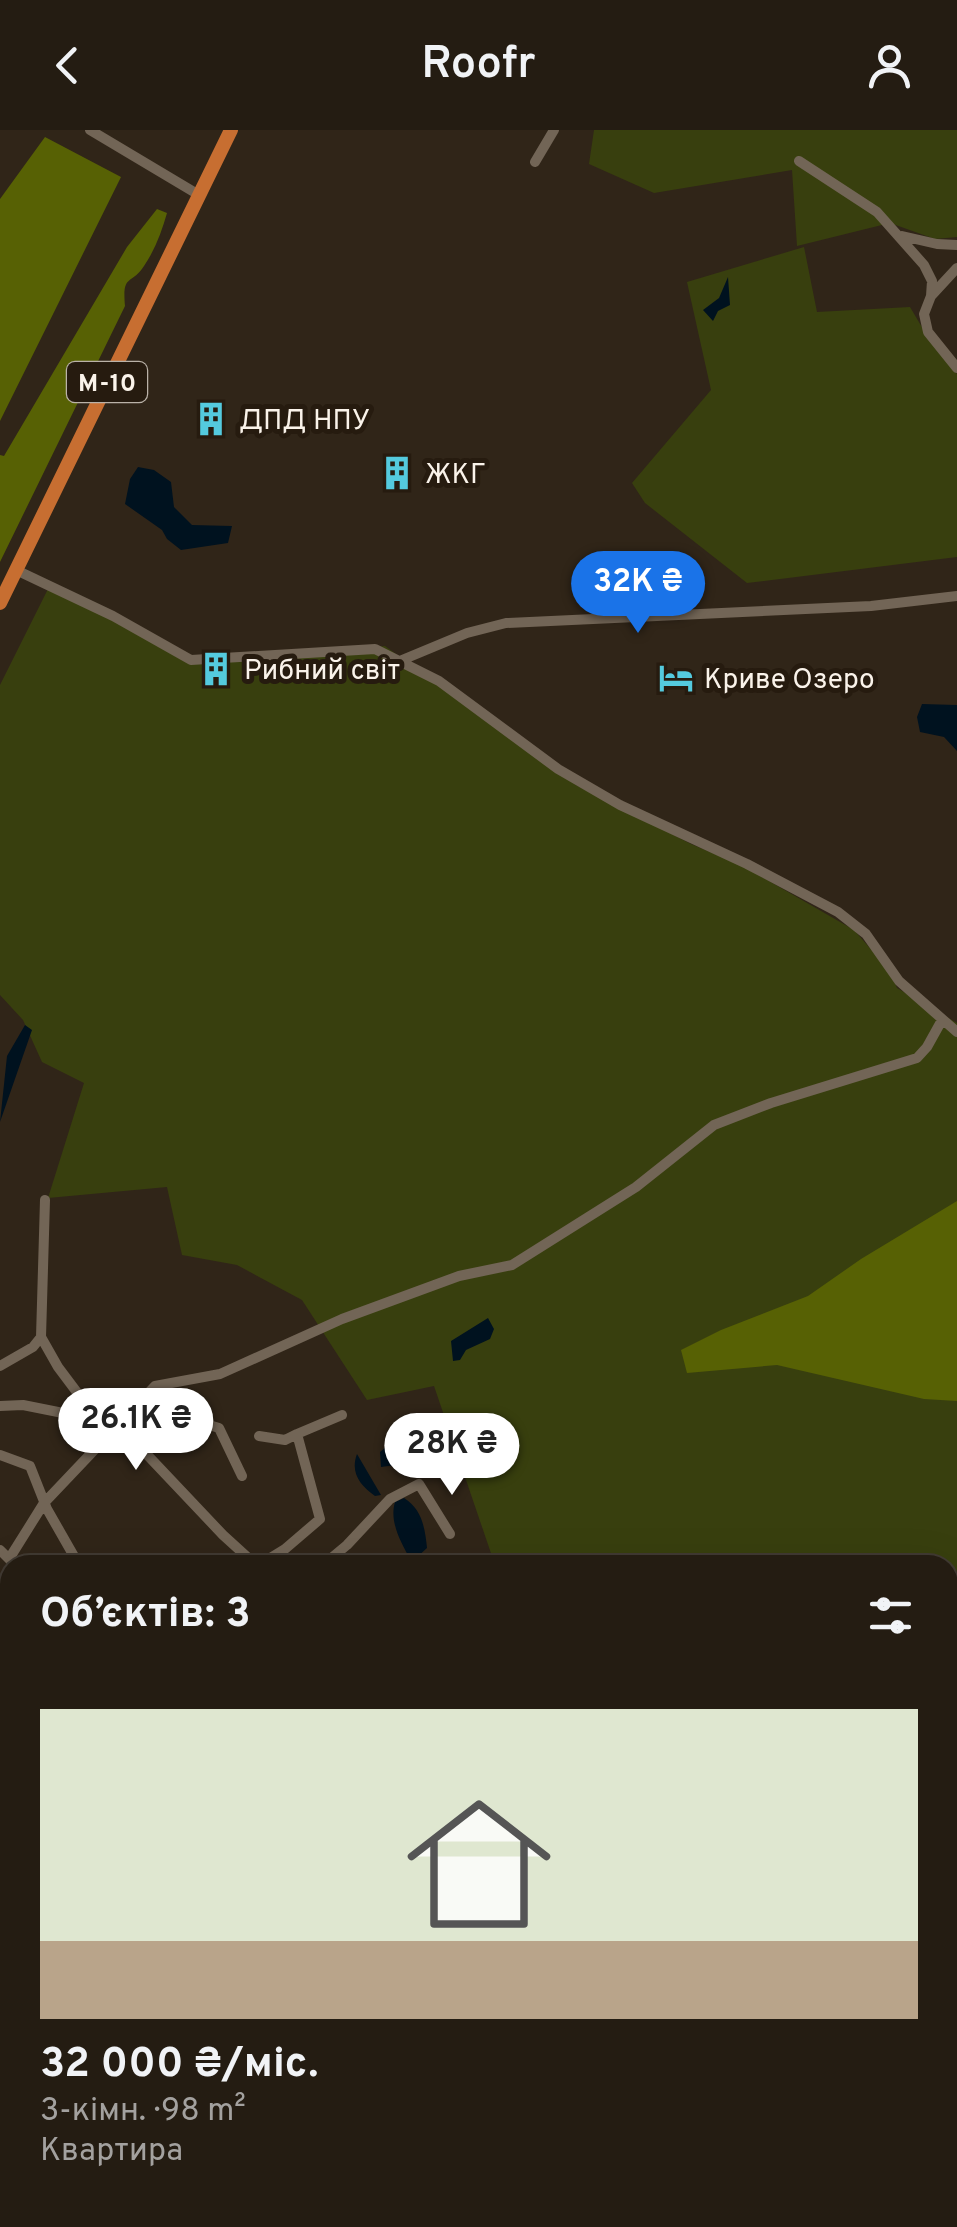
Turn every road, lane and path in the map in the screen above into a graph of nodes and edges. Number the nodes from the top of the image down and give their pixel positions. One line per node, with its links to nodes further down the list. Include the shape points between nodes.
1 (90, 130): 5 (street)
2 (117, 130): 5 (street)
3 (231, 130): 8 (highway, М-10)
4 (554, 130): 6 (street)
5 (112, 143): 8 (street)
6 (535, 162)
7 (799, 162): 9 (street)
8 (199, 195): 14 (highway, М-10)
9 (902, 236): 10 (street); 12 (street, via 932,281)
10 (957, 245)
11 (957, 268): 12 (street)
12 (931, 296): 13 (street, via 924,314 928,332)
13 (957, 368)
14 (16, 570): 16 (highway, М-10); 17 (street, via 191,660 375,649)
15 (957, 596): 17 (street, via 872,609 506,623)
16 (0, 602)
17 (402, 660): 18 (street, via 620,805 838,912)
18 (942, 1020): 19 (street); 26 (street, via 917,1058 714,1126 636,1187 512,1265 459,1276 342,1319 220,1374 156,1386)
19 (957, 1032)
20 (46, 1200): 21 (street)
21 (41, 1338): 22 (street); 25 (street)
22 (0, 1366)
23 (0, 1406): 25 (street)
24 (342, 1415): 27 (street)
25 (98, 1419): 26 (street)
26 (118, 1424): 30 (street, via 149,1430 196,1421 219,1428); 31 (street); 35 (street)
27 (297, 1434): 28 (street, via 285,1440); 36 (street, via 320,1520)
28 (259, 1436)
29 (0, 1455): 31 (street, via 30,1466)
30 (242, 1476)
31 (44, 1503): 33 (street); 34 (street)
32 (450, 1534): 37 (street, via 419,1484 390,1499)
33 (10, 1555)
34 (73, 1555)
35 (246, 1555)
36 (274, 1555)
37 (336, 1555)

